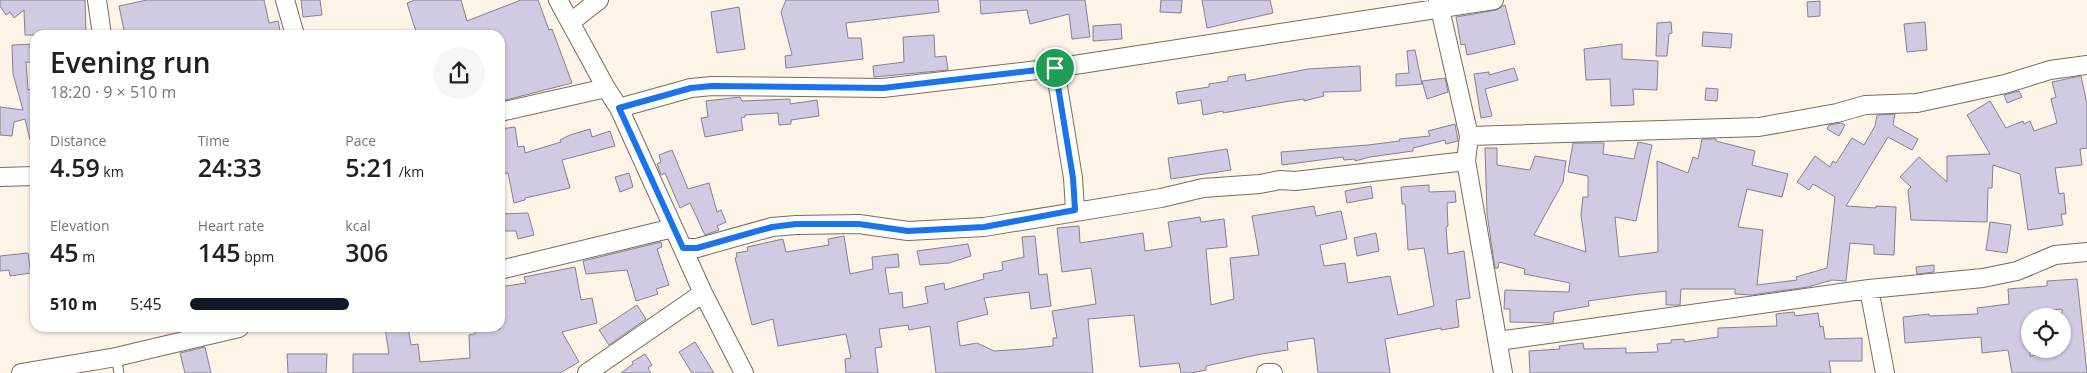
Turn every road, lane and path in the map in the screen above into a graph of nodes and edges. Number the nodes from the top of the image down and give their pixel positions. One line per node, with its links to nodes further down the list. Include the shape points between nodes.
1 (97, 0): 8 (street)
2 (285, 0): 9 (street)
3 (558, 0): 7 (street)
4 (599, 0): 7 (street)
5 (1494, 0): 6 (street)
6 (1439, 4): 11 (street); 15 (street)
7 (571, 22): 12 (street)
8 (101, 30)
9 (294, 30)
10 (2087, 65): 15 (street, via 2050,70 2006,84 1917,103 1865,105 1759,127)
11 (1055, 68): 13 (street, via 883,88 712,86 691,88); 19 (street)
12 (606, 88): 13 (street); 14 (street)
13 (619, 108): 20 (street)
14 (505, 111)
15 (1469, 136): 16 (street)
16 (1466, 161): 19 (street, via 1203,188 1160,198); 27 (street)
17 (30, 176): 18 (street)
18 (0, 177)
19 (1075, 210): 21 (street, via 984,227 908,231 859,224 796,224 772,227 697,248)
20 (673, 228): 21 (street); 23 (street)
21 (683, 248): 25 (street)
22 (2087, 252): 24 (street, via 2055,256 2017,271 1983,278)
23 (505, 269)
24 (1869, 289): 27 (street); 35 (street)
25 (703, 292): 30 (street); 31 (street)
26 (226, 332): 28 (street)
27 (1498, 342): 34 (street)
28 (118, 365): 29 (street)
29 (21, 373)
30 (587, 373)
31 (744, 373)
32 (1266, 373): 33 (street)
33 (1273, 373)
34 (1503, 373)
35 (1885, 373)

